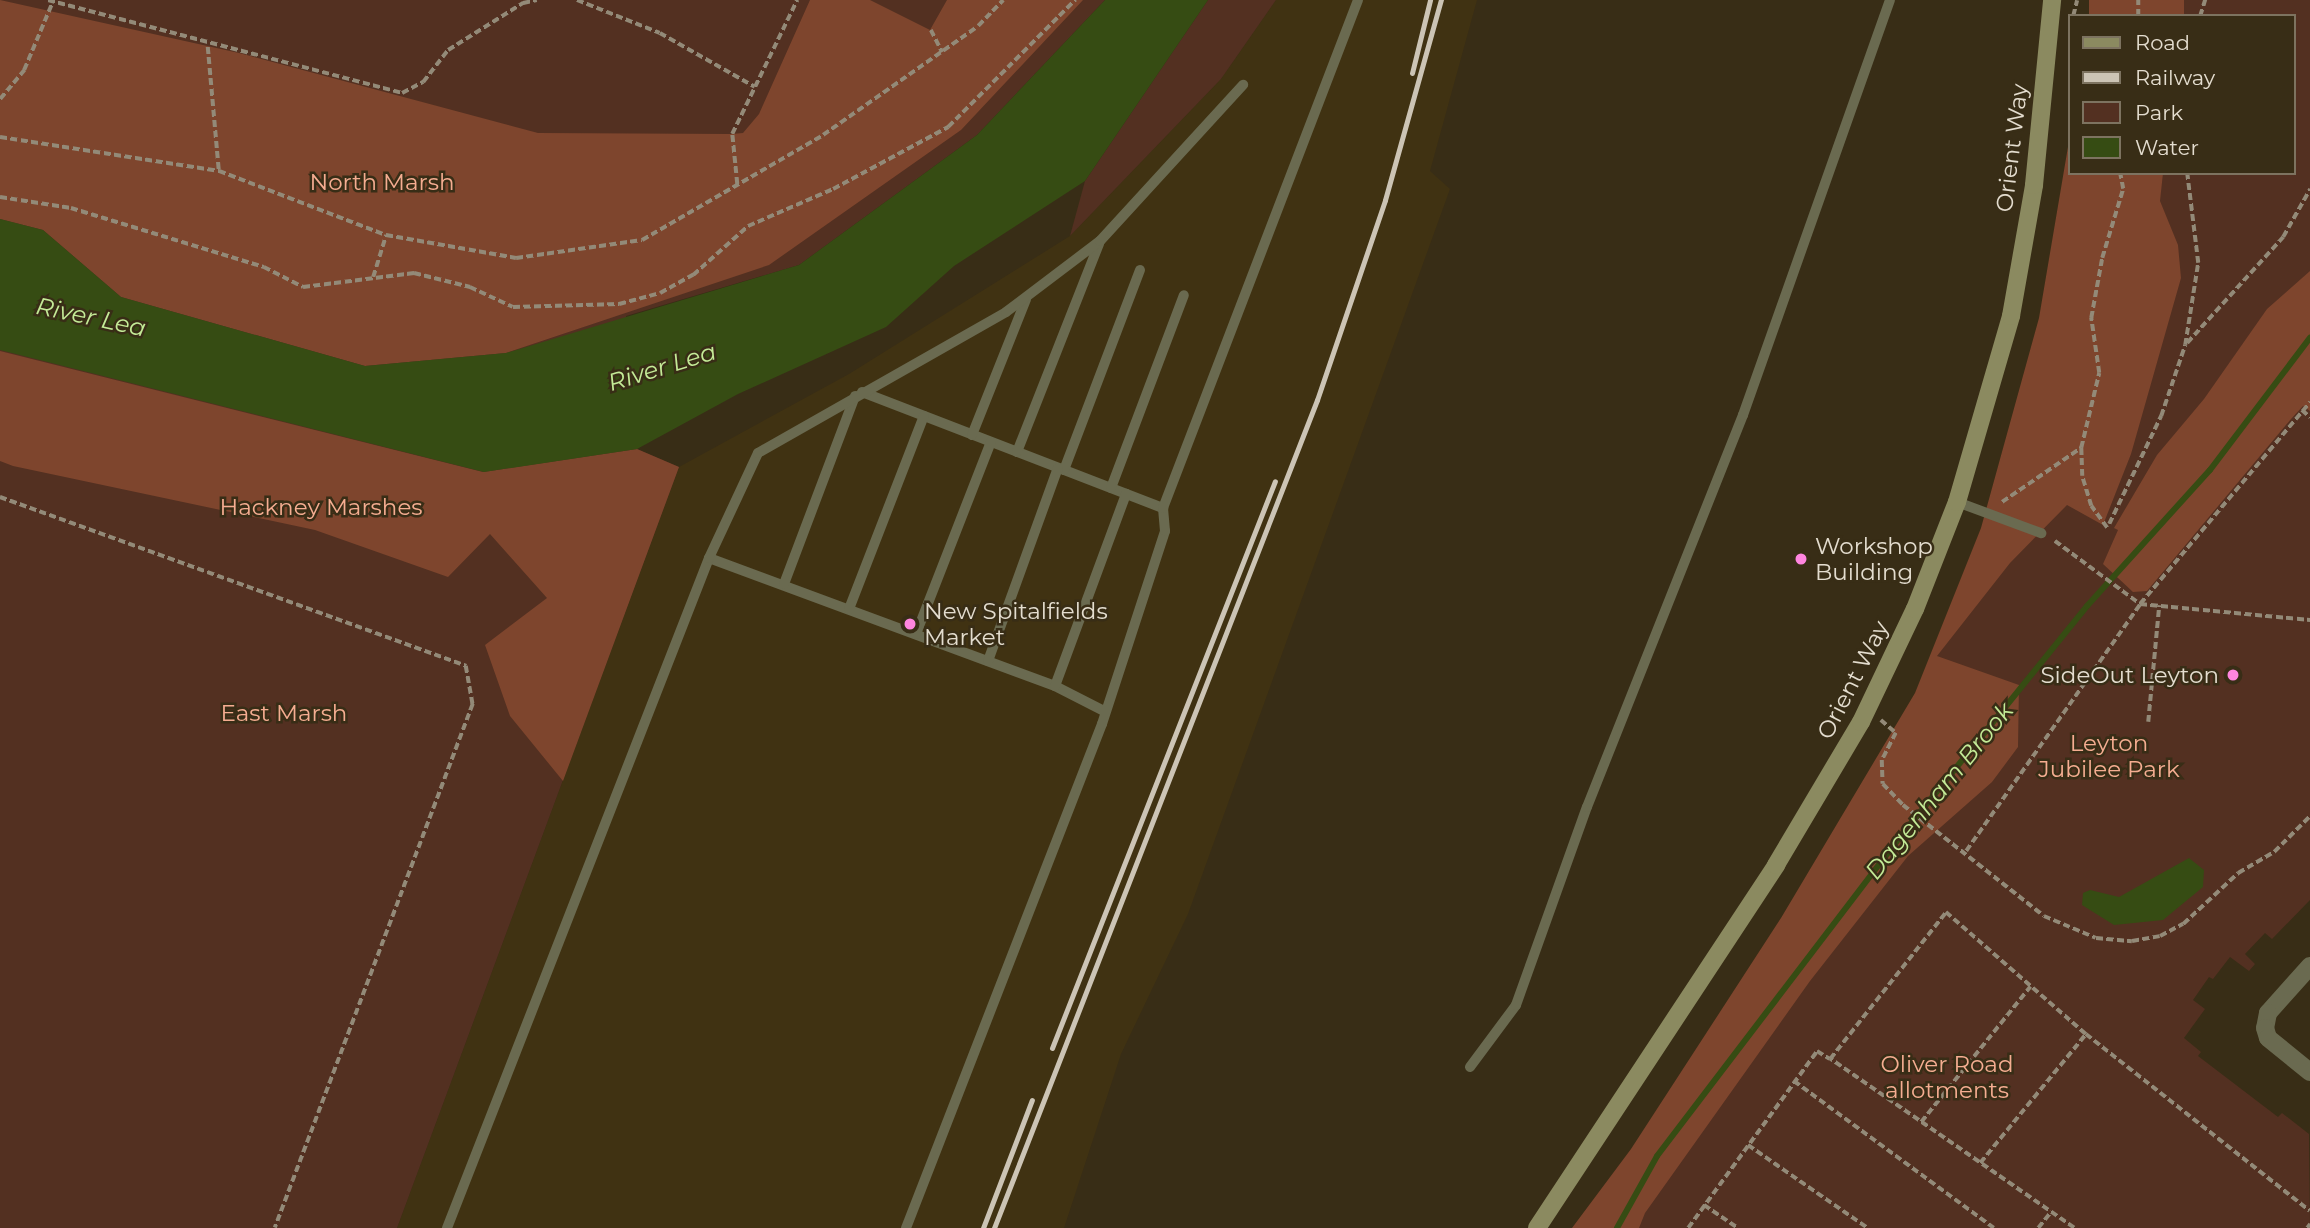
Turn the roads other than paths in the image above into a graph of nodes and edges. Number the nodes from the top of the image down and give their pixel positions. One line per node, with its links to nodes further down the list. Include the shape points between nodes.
1 (1358, 0): 18 (lane)
2 (1890, 0): 28 (lane, via 1743,415 1592,794 1516,1005 1492,1044)
3 (2052, 0): 17 (street, Orient Way, via 2035,185 2021,265 2001,355)
4 (1243, 85): 5 (lane)
5 (1100, 241): 8 (lane); 13 (lane)
6 (1140, 270): 14 (lane)
7 (1184, 295): 15 (lane)
8 (1027, 297): 9 (lane); 11 (lane)
9 (859, 394): 10 (lane); 20 (lane, via 758,453); 21 (lane)
10 (924, 416): 11 (lane); 22 (lane)
11 (972, 435): 12 (lane)
12 (991, 442): 13 (lane); 23 (lane)
13 (1017, 452): 14 (lane)
14 (1061, 469): 15 (lane); 24 (lane)
15 (1111, 488): 16 (lane)
16 (1126, 494): 18 (lane); 25 (lane)
17 (1957, 502): 19 (lane); 32 (street, Orient Way, via 1888,671 1827,782)
18 (1163, 508): 26 (lane, via 1165,531)
19 (2041, 533)
20 (709, 558): 21 (lane); 30 (lane)
21 (784, 584): 22 (lane)
22 (849, 609): 23 (lane)
23 (916, 635): 24 (lane)
24 (988, 661): 25 (lane)
25 (1055, 686): 26 (lane)
26 (1104, 711): 31 (lane)
27 (2310, 966): 29 (street, via 2267,1013 2264,1028 2268,1038)
28 (1470, 1067)
29 (2310, 1072)
30 (447, 1228)
31 (906, 1228)
32 (1537, 1228)

